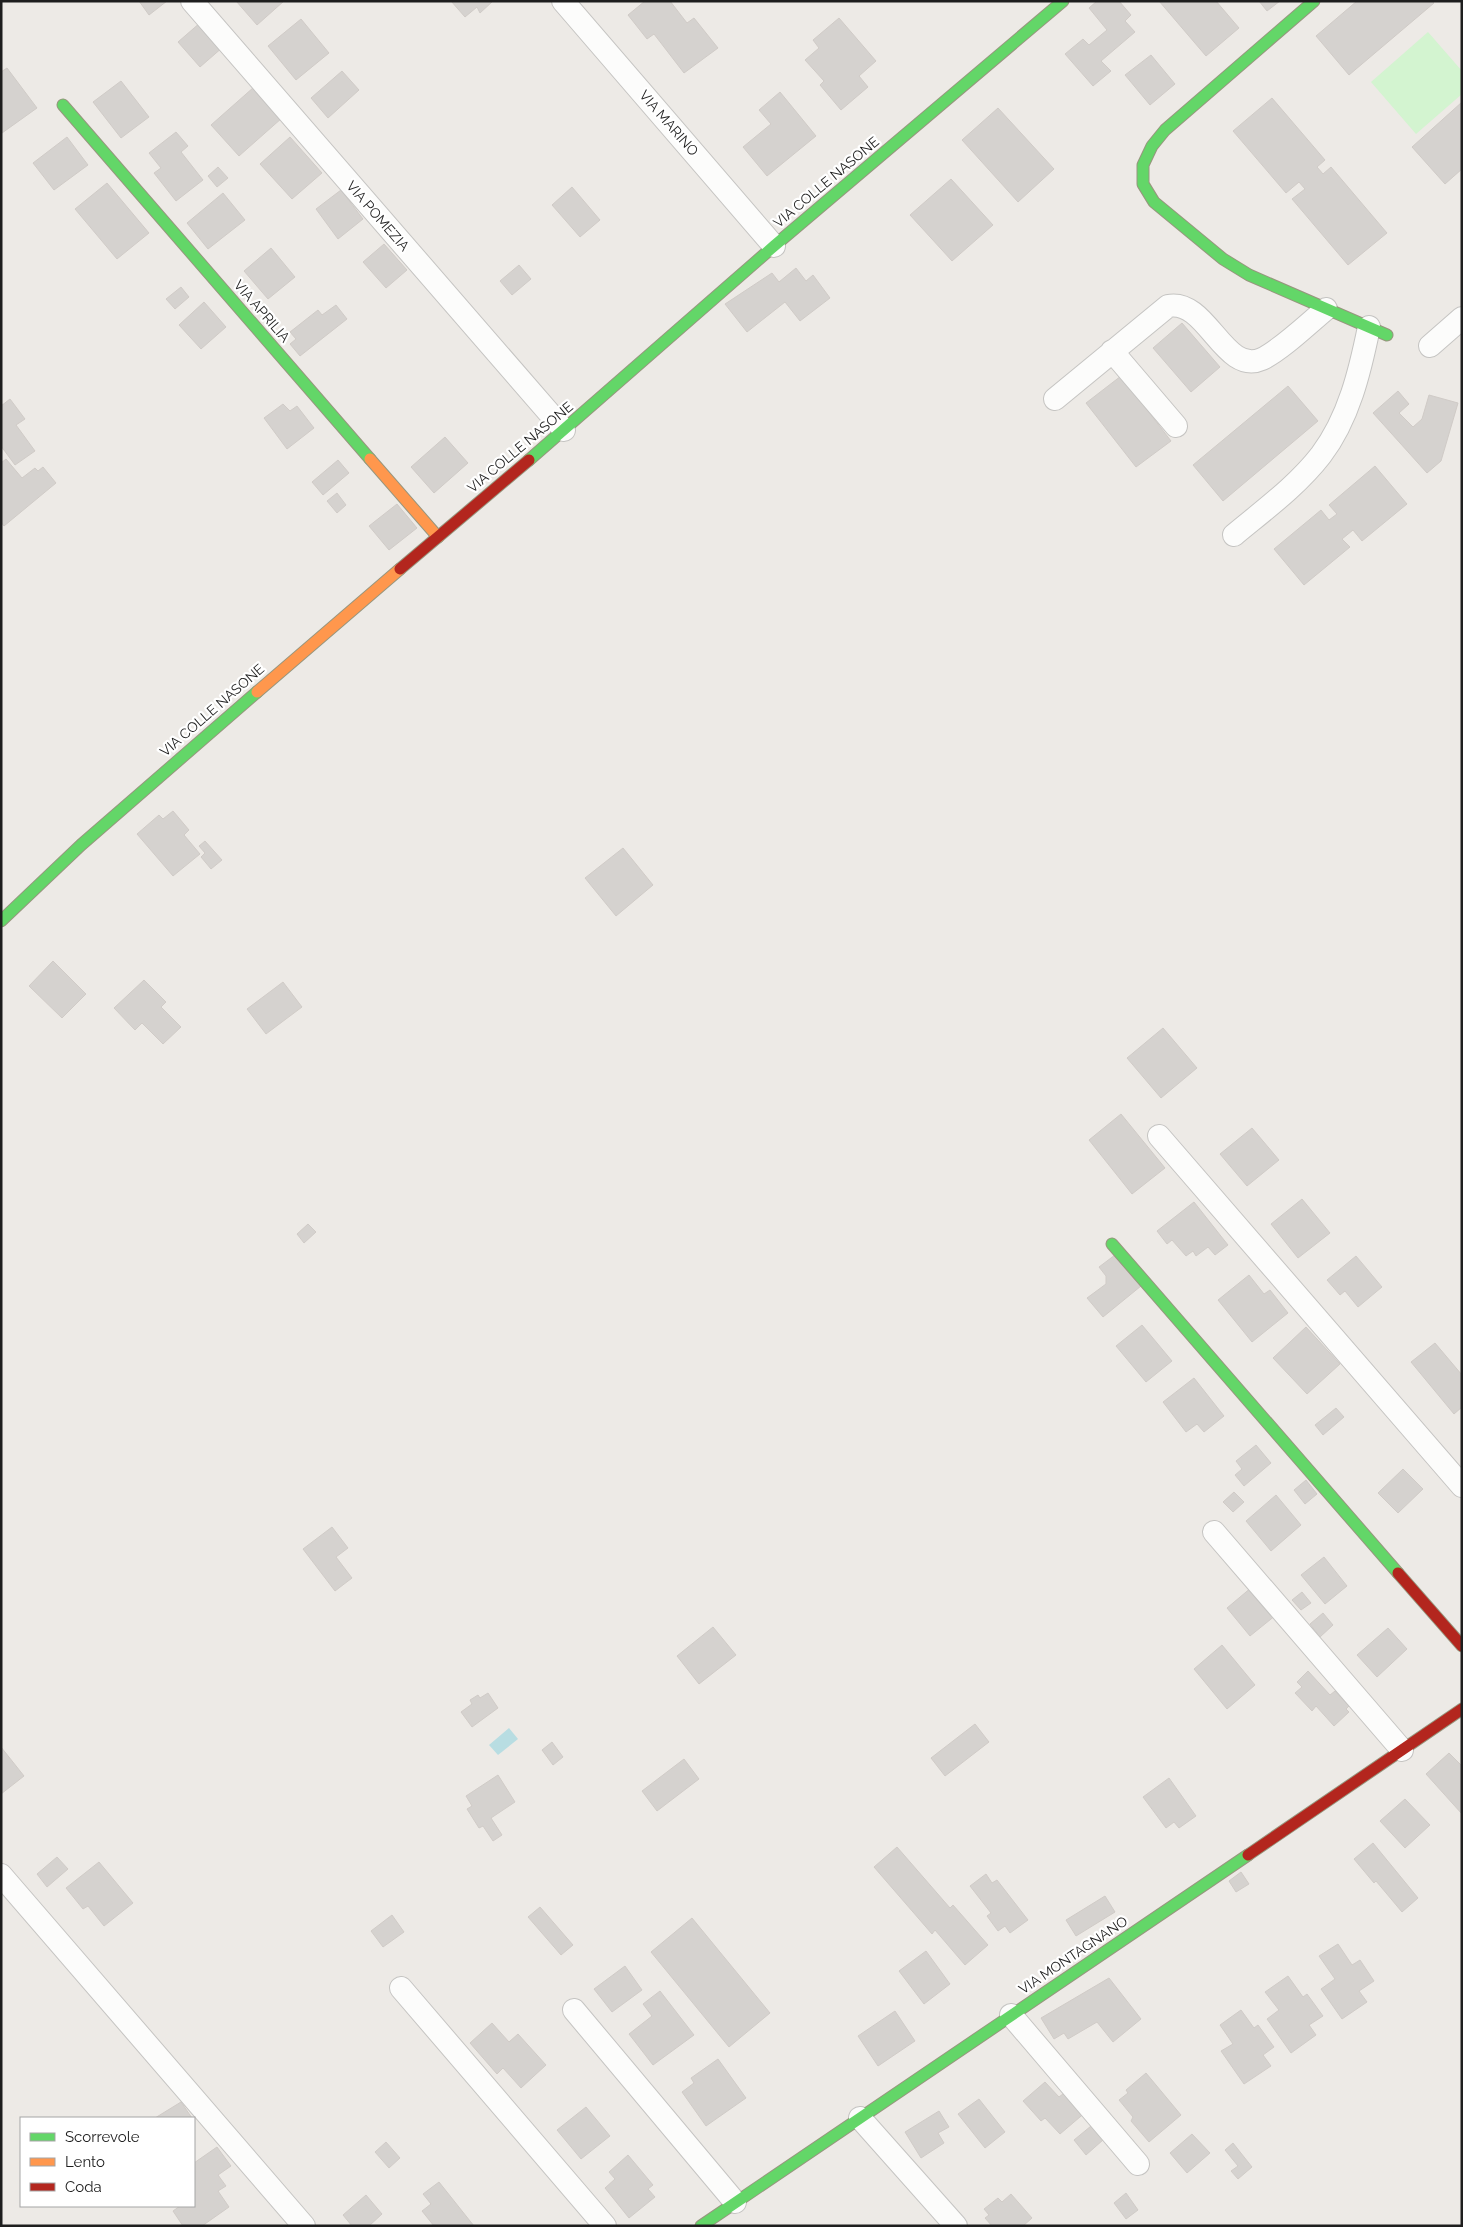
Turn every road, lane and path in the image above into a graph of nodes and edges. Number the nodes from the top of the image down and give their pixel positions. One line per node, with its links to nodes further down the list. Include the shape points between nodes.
1 (192, 1): 14 (street, VIA POMEZIA)
2 (564, 1): 6 (street, VIA MARINO)
3 (1063, 1): 6 (street, VIA COLLE NASONE)
4 (1314, 1): 7 (street, via 1165,130 1146,155 1142,176 1144,189 1150,198 1223,259 1249,275)
5 (63, 104): 16 (street, VIA APRILIA)
6 (774, 246): 14 (street, VIA COLLE NASONE)
7 (1326, 309): 9 (street); 11 (street, via 1272,353 1256,361 1234,355 1192,311 1177,305 1165,308)
8 (1462, 318): 10 (street)
9 (1378, 331): 15 (street, via 1327,446 1292,486)
10 (1430, 346)
11 (1112, 351): 12 (street); 13 (street)
12 (1054, 399)
13 (1176, 426)
14 (564, 430): 16 (street, VIA COLLE NASONE)
15 (1234, 535)
16 (438, 537): 17 (street, VIA COLLE NASONE, via 81,845)
17 (1, 921)
18 (1159, 1136): 20 (street)
19 (1112, 1244): 22 (street)
20 (1462, 1486)
21 (1214, 1532): 24 (street)
22 (1462, 1646)
23 (1462, 1709): 24 (street, VIA MONTAGNANO)
24 (1402, 1750): 28 (street, VIA MONTAGNANO)
25 (1, 1875): 32 (street)
26 (401, 1988): 33 (street)
27 (574, 2010): 31 (street)
28 (1011, 2015): 29 (street, VIA MONTAGNANO); 30 (street)
29 (860, 2118): 31 (street, VIA MONTAGNANO); 35 (street)
30 (1138, 2164)
31 (735, 2202): 34 (street, VIA MONTAGNANO)
32 (304, 2226)
33 (605, 2226)
34 (701, 2226)
35 (956, 2226)

